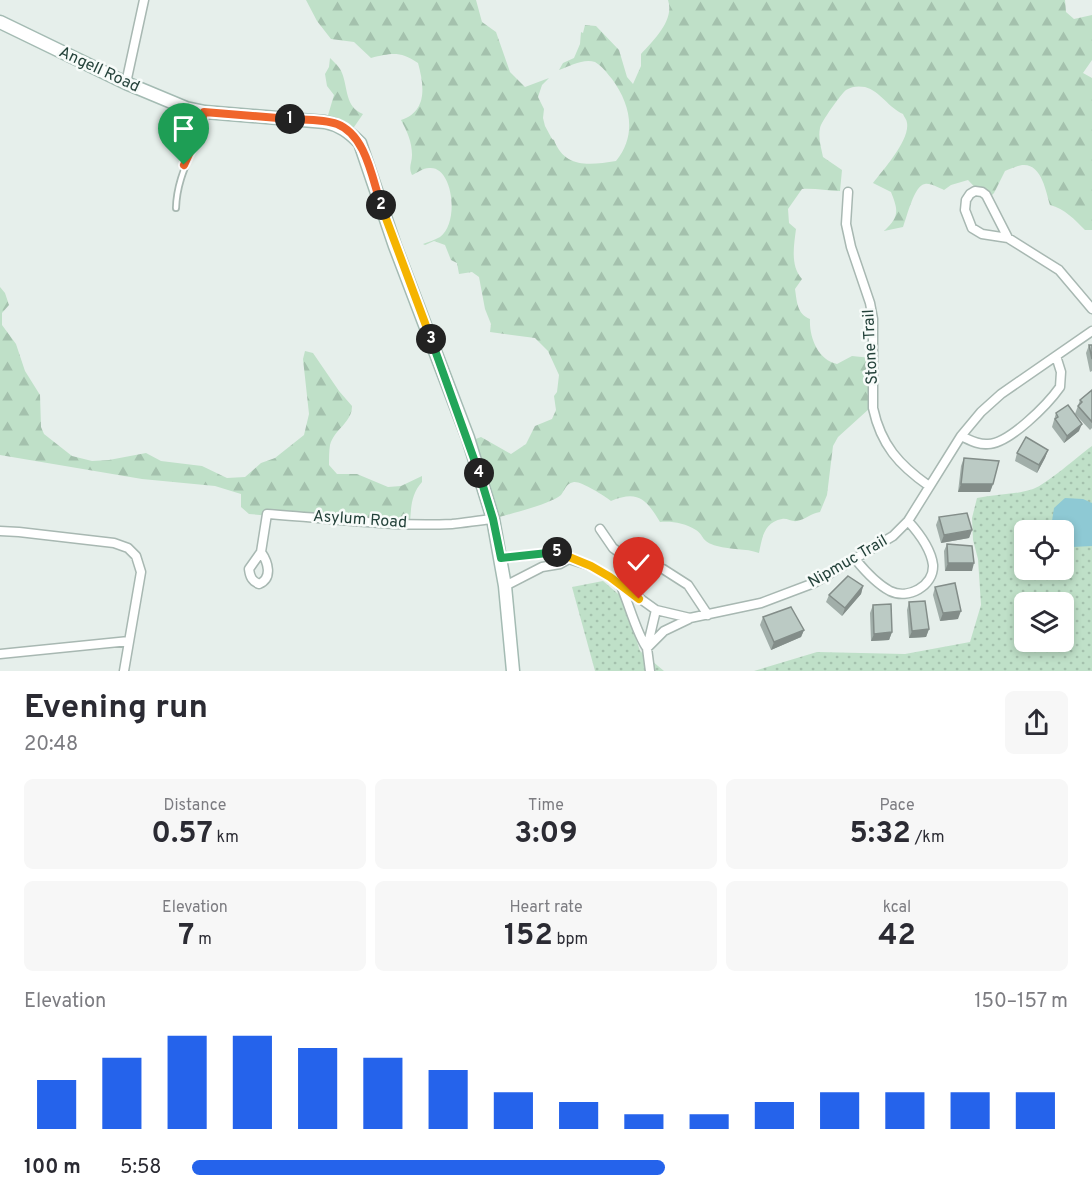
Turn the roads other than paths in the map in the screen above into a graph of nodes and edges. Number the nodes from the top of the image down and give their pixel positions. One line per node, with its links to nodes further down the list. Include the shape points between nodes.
1 (144, 0): 3 (street)
2 (0, 22): 3 (street, Angell Road)
3 (126, 83): 4 (street, Angell Road)
4 (204, 112): 6 (lane, via 181,174); 13 (street, Angell Road, via 338,124 360,143 468,438)
5 (848, 192): 12 (street, Stone Trail, via 846,224 873,319 876,419 890,451)
6 (176, 208)
7 (1008, 238): 7 (street, via 986,195 975,191 970,194 965,210 972,228 982,234); 8 (street, via 1059,270)
8 (1092, 309)
9 (1092, 331): 10 (street, Nipmuc Trail)
10 (1056, 356): 11 (street, Nipmuc Trail, via 1001,394); 11 (street, via 1062,372 1060,387 1014,432 990,445)
11 (962, 436): 12 (street, Nipmuc Trail)
12 (929, 486): 14 (street, Nipmuc Trail)
13 (493, 519): 17 (street, Asylum Road, via 453,524 267,514); 18 (street, Angell Road)
14 (909, 521): 20 (street, Nipmuc Trail); 20 (street, via 922,537 933,564 931,576 917,591 889,591)
15 (600, 529): 24 (street, via 620,554 663,569 688,585)
16 (0, 531): 26 (street, via 114,543 128,548 136,556 141,572)
17 (261, 552)
18 (501, 558): 19 (street, Nipmuc Trail, via 560,552); 21 (street, Angell Road)
19 (569, 558): 21 (street); 22 (street, Nipmuc Trail, via 591,566)
20 (856, 560): 24 (street, Nipmuc Trail, via 794,591)
21 (505, 586): 30 (street, Angell Road)
22 (621, 586): 23 (street, Nipmuc Trail); 27 (street)
23 (656, 610): 25 (street, Nipmuc Trail); 27 (street)
24 (708, 615): 25 (street, Nipmuc Trail)
25 (690, 618): 27 (street, via 664,631)
26 (129, 641): 28 (street); 29 (street)
27 (647, 648): 31 (street)
28 (0, 654)
29 (124, 671)
30 (513, 671)
31 (650, 671)

